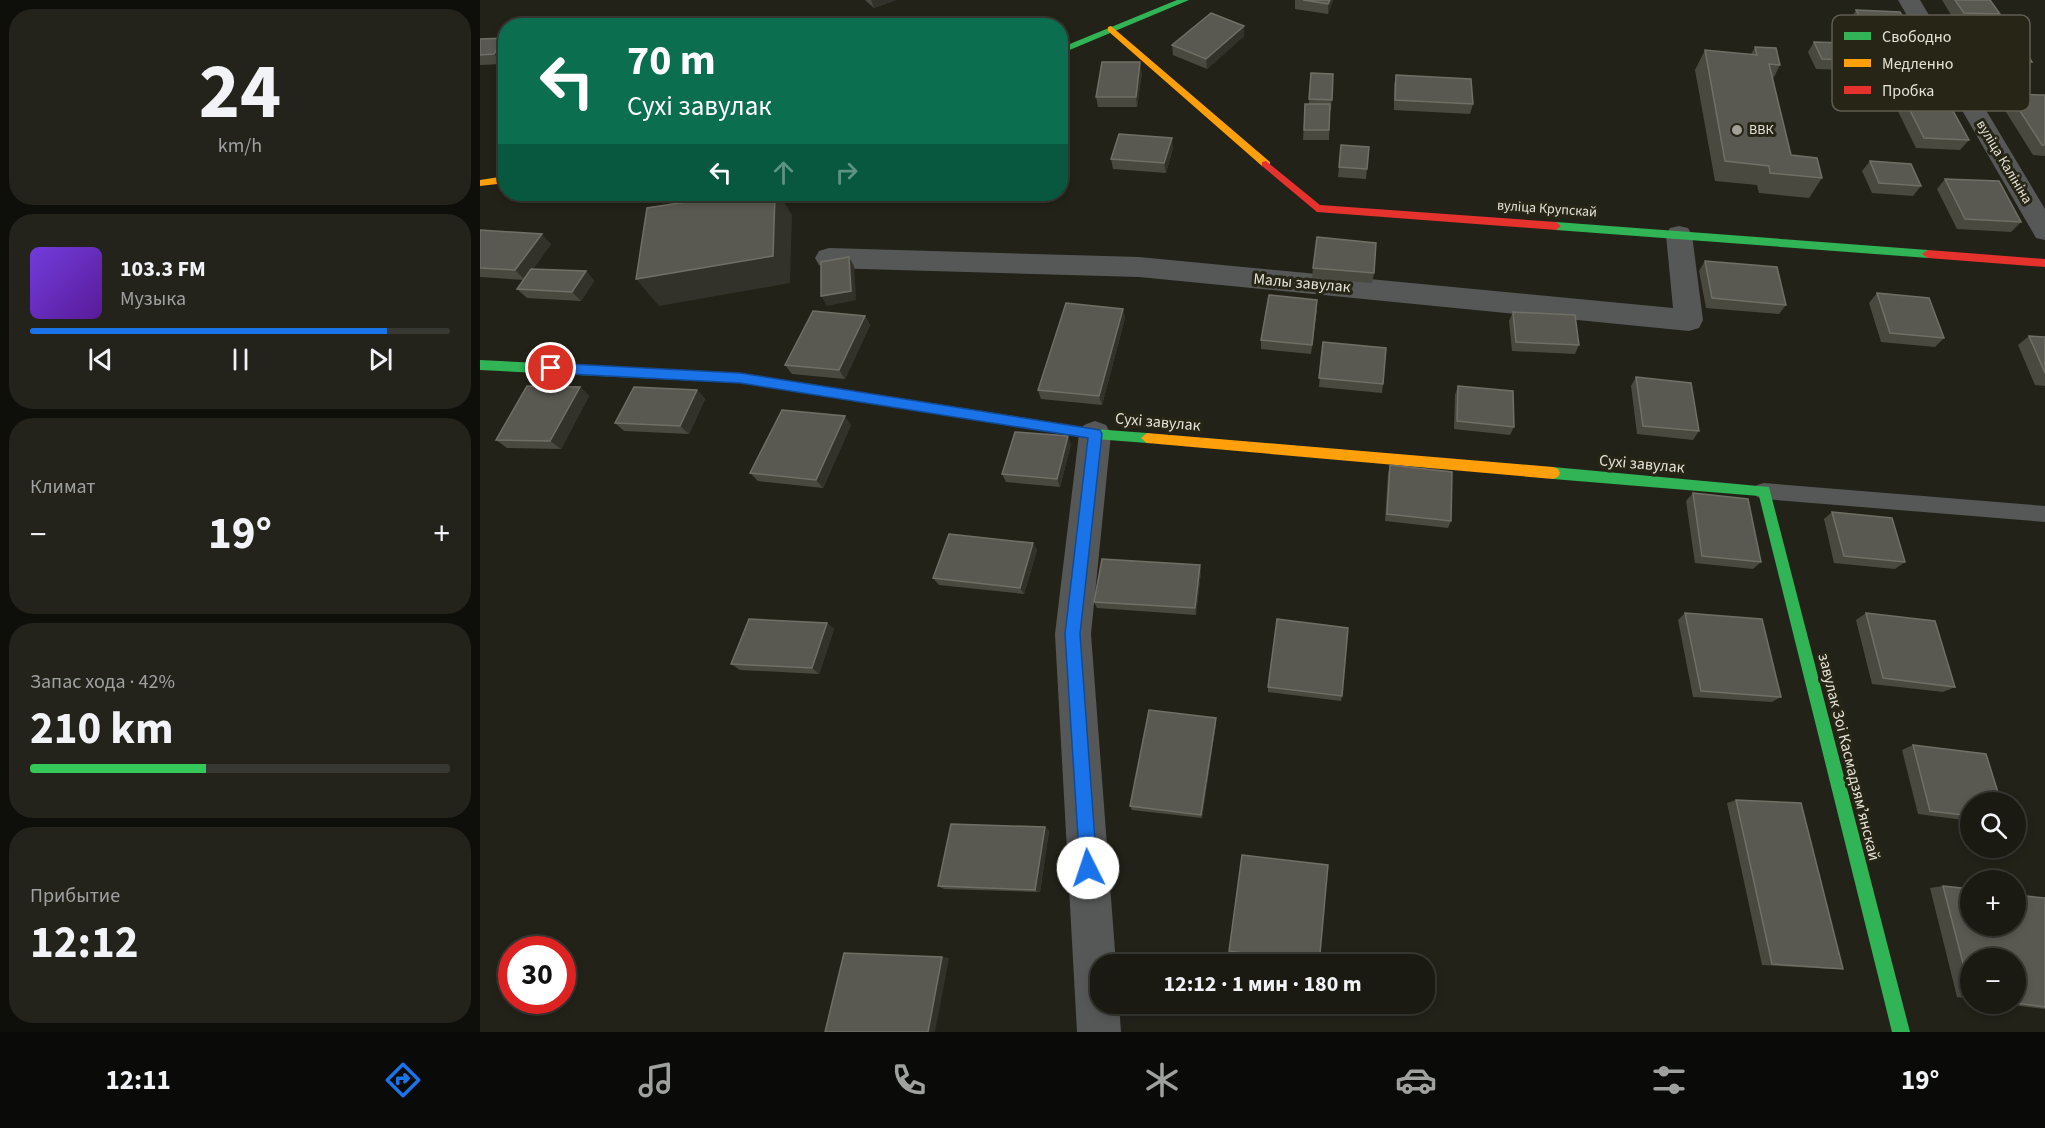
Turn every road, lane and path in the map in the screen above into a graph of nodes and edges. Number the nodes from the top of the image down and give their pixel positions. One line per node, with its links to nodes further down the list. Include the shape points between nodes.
1 (1185, 0): 4 (street)
2 (1909, 0): 3 (street, вуліца Калініна)
3 (1918, 15)
4 (1112, 29): 5 (street); 10 (street, вуліца Крупскай, via 1317,208)
5 (1068, 48)
6 (1974, 111): 9 (street, вуліца Калініна)
7 (498, 180): 8 (street)
8 (480, 183)
9 (2045, 231)
10 (1679, 236): 11 (street, Малы завулак, via 1689,320 1139,267); 12 (street, вуліца Крупскай)
11 (829, 258)
12 (2045, 263)
13 (480, 364): 14 (street, Сухі завулак, via 740,378)
14 (1095, 434): 15 (street, Сухі завулак); 17 (street, via 1072,634)
15 (1764, 491): 16 (lane); 18 (street, завулак Зоі Касмадзямʼянскай)
16 (2045, 514)
17 (1099, 1032)
18 (1901, 1032)

